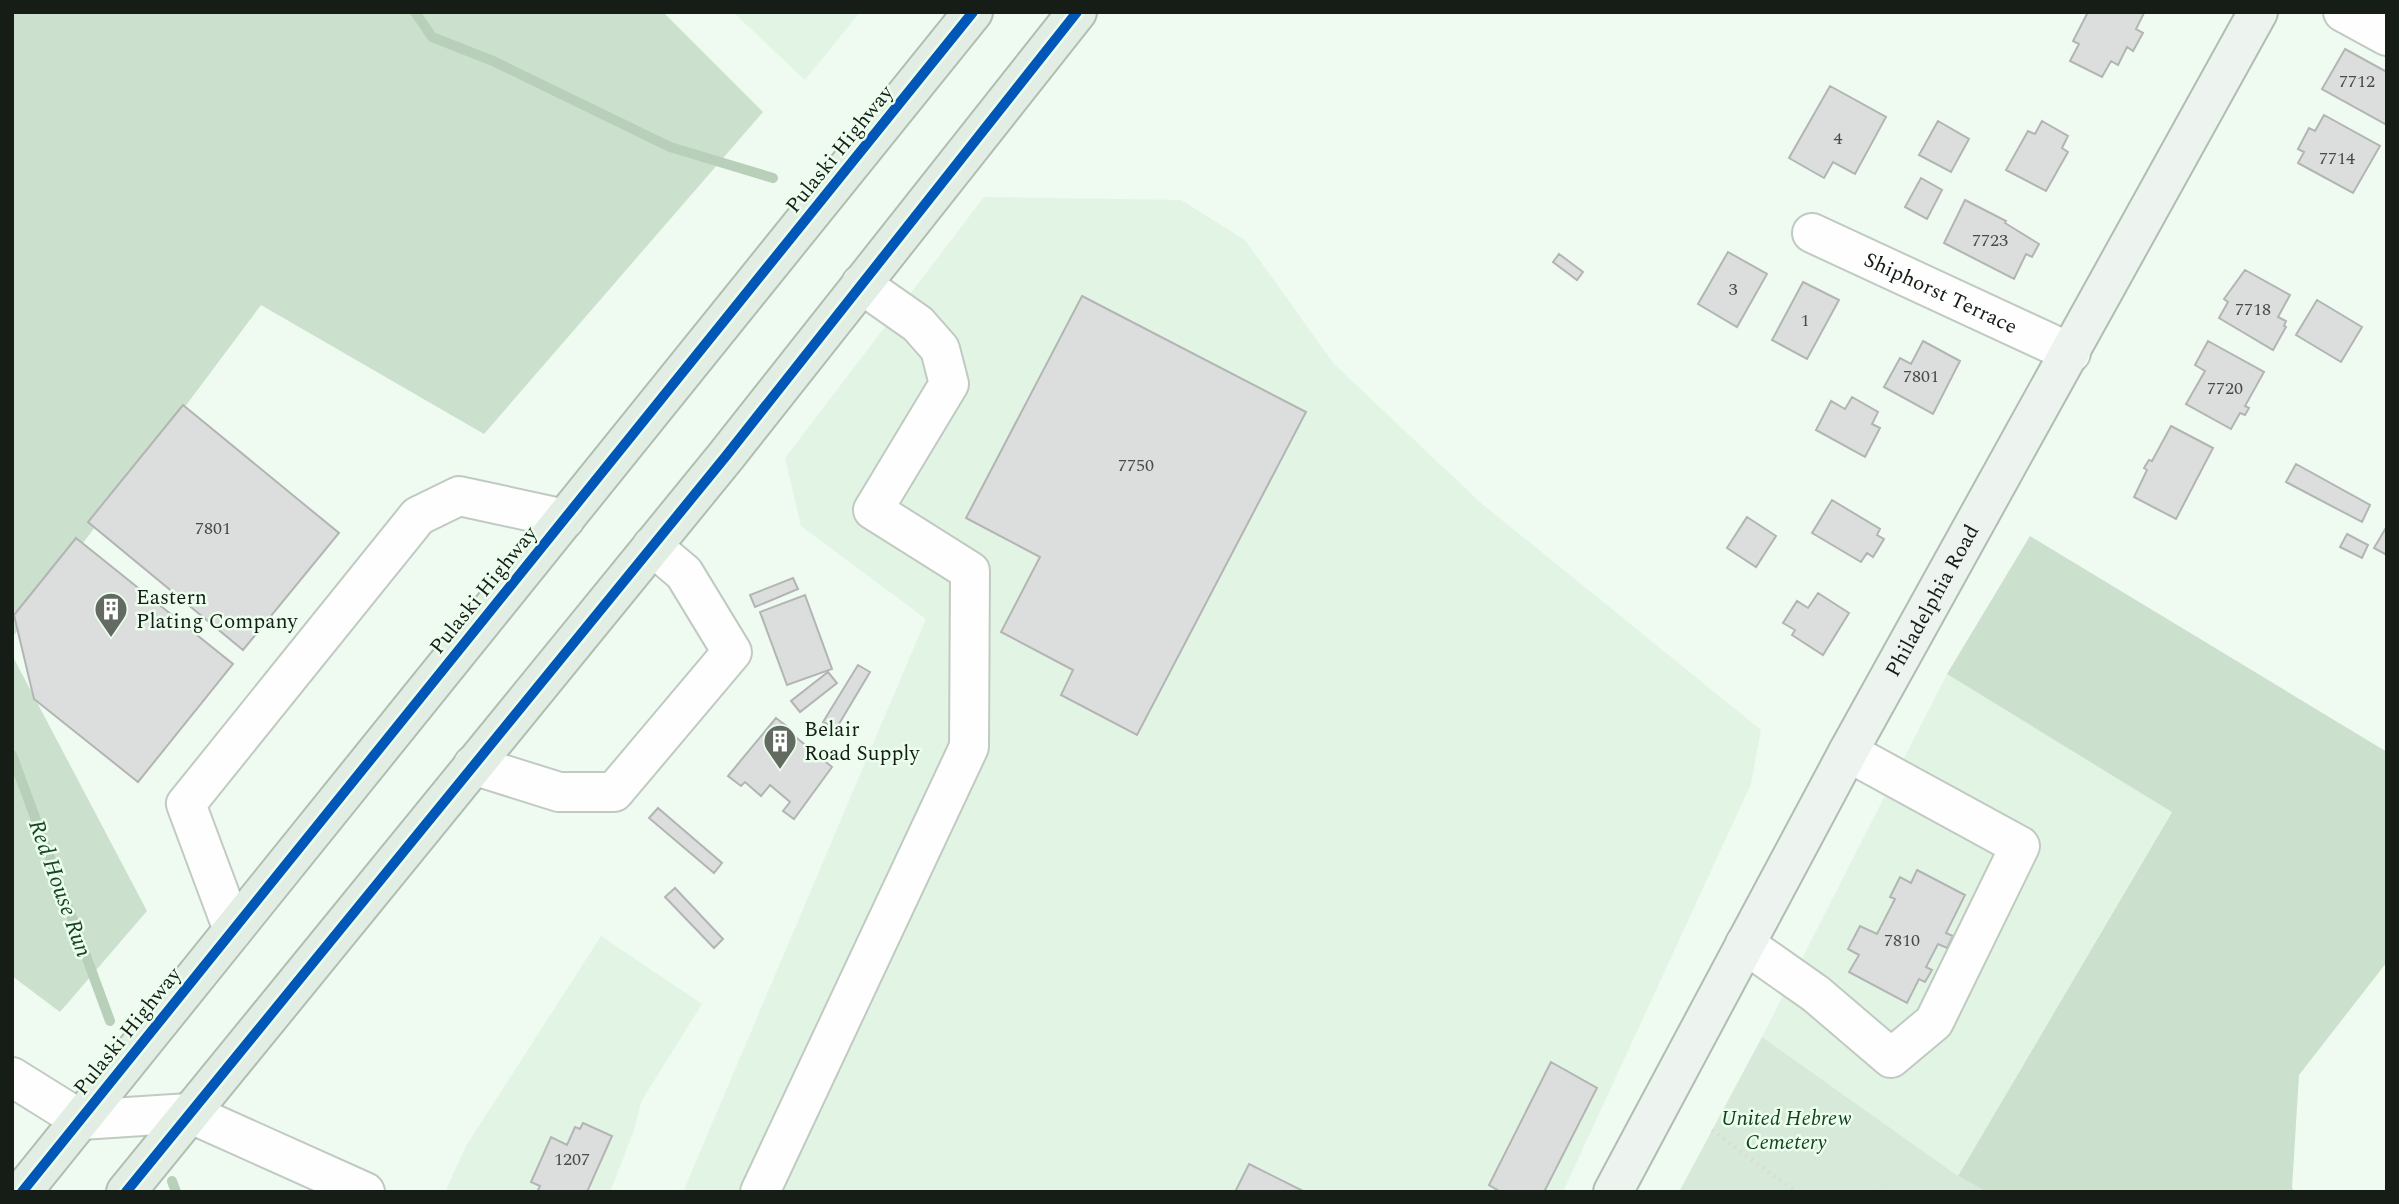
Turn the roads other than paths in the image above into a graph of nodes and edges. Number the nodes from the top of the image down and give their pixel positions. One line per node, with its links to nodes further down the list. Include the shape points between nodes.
1 (1076, 12): 7 (highway)
2 (2258, 12): 8 (main road, Philadelphia Road)
3 (2343, 12): 5 (street)
4 (963, 16): 9 (highway, Pulaski Highway)
5 (2387, 36)
6 (1812, 233): 8 (street, Shiphorst Terrace)
7 (861, 284): 10 (highway); 21 (street, via 918,324 940,349 949,384 873,510 970,571 969,747)
8 (2071, 353): 11 (main road, Philadelphia Road)
9 (565, 519): 13 (highway, Pulaski Highway); 13 (street, via 459,496 418,516 186,804)
10 (652, 546): 12 (highway); 12 (street, via 684,573 732,652 614,792 559,792)
11 (1848, 752): 14 (main road, Philadelphia Road); 14 (street, via 2020,846 1934,1022 1891,1058 1816,994)
12 (473, 765): 16 (highway)
13 (233, 930): 17 (highway, Pulaski Highway)
14 (1745, 944): 22 (main road, Philadelphia Road)
15 (12, 1077): 17 (street)
16 (189, 1113): 17 (street); 18 (street); 20 (highway)
17 (81, 1120): 19 (highway, Pulaski Highway)
18 (362, 1191)
19 (22, 1192)
20 (126, 1192)
21 (760, 1192)
22 (1613, 1192)

